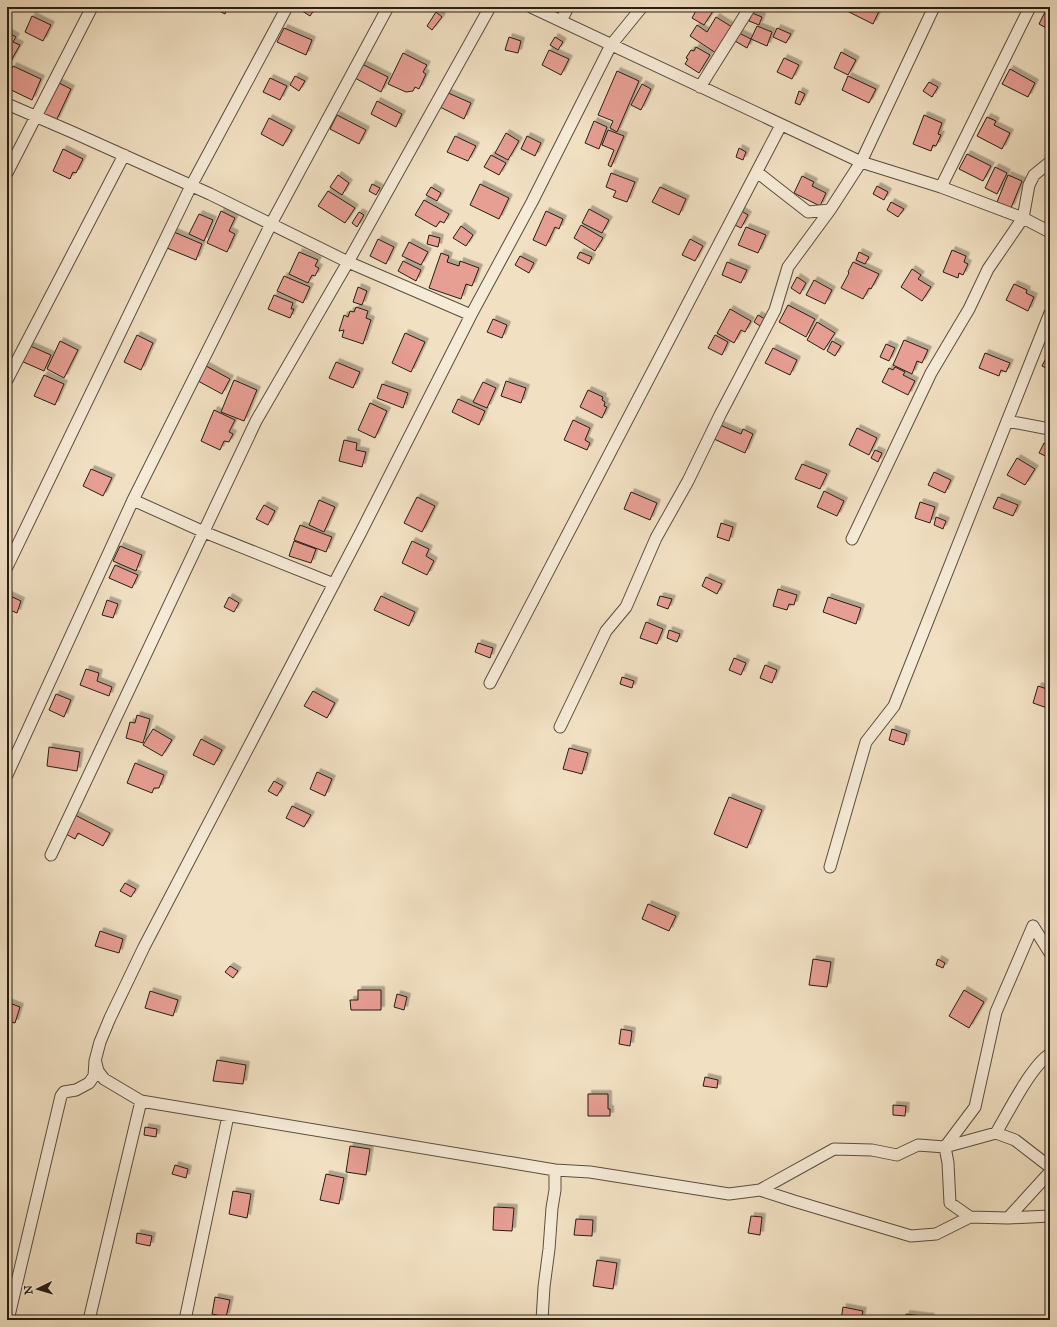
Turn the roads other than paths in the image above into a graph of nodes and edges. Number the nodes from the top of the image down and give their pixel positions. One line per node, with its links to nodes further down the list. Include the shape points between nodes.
1 (92, 7): 15 (street)
2 (287, 7): 22 (street)
3 (388, 7): 26 (street)
4 (490, 7): 28 (street)
5 (531, 7): 11 (street)
6 (568, 7): 11 (street)
7 (642, 7): 12 (street)
8 (750, 7): 13 (street)
9 (934, 7): 18 (street)
10 (1030, 7): 23 (street)
11 (561, 21): 12 (street)
12 (611, 45): 13 (street); 30 (street, via 532,202)
13 (700, 87): 16 (street)
14 (7, 104): 15 (street)
15 (37, 117): 17 (street); 21 (street)
16 (781, 125): 18 (street); 20 (street)
17 (124, 155): 22 (street); 31 (street)
18 (861, 162): 23 (street); 24 (street)
19 (1050, 162): 25 (street, via 1034,175 1029,185)
20 (757, 172): 24 (street, via 808,212); 39 (street)
21 (7, 173)
22 (191, 186): 26 (street); 37 (street)
23 (941, 187): 25 (street)
24 (830, 210): 40 (street, via 788,267 775,310 656,538 626,607 606,631)
25 (1023, 218): 27 (street); 36 (street, via 988,269 969,309 931,373)
26 (271, 224): 28 (street); 34 (street)
27 (1050, 232)
28 (348, 262): 30 (street); 35 (street, via 256,421)
29 (1050, 313): 32 (street)
30 (471, 315): 38 (street)
31 (7, 380)
32 (1007, 421): 33 (street); 43 (street, via 894,706 866,742)
33 (1050, 428)
34 (133, 500): 35 (street); 41 (street)
35 (204, 532): 38 (street); 42 (street)
36 (852, 539)
37 (7, 567)
38 (334, 584): 46 (street, via 144,947 110,1018)
39 (490, 683)
40 (560, 727)
41 (8, 772)
42 (52, 855)
43 (830, 866)
44 (1050, 952): 50 (street, via 1033,926 996,1012 975,1107)
45 (1050, 1054): 49 (street, via 1027,1080)
46 (95, 1061): 47 (street, via 104,1079); 58 (street, via 94,1076 89,1083 76,1090 64,1092 61,1096)
47 (141, 1101): 48 (street); 59 (street)
48 (228, 1116): 52 (street); 60 (street)
49 (996, 1133): 50 (street); 51 (street, via 1016,1140)
50 (945, 1147): 54 (street, via 918,1145 896,1155 872,1150 834,1150); 56 (street, via 950,1203)
51 (1050, 1167)
52 (555, 1170): 54 (street, via 590,1172 729,1194); 61 (street)
53 (1050, 1172): 57 (street)
54 (760, 1190): 56 (street, via 911,1236 936,1234)
55 (1050, 1216): 57 (street)
56 (970, 1217): 57 (street)
57 (1008, 1218)
58 (8, 1320)
59 (89, 1320)
60 (185, 1320)
61 (542, 1320)

